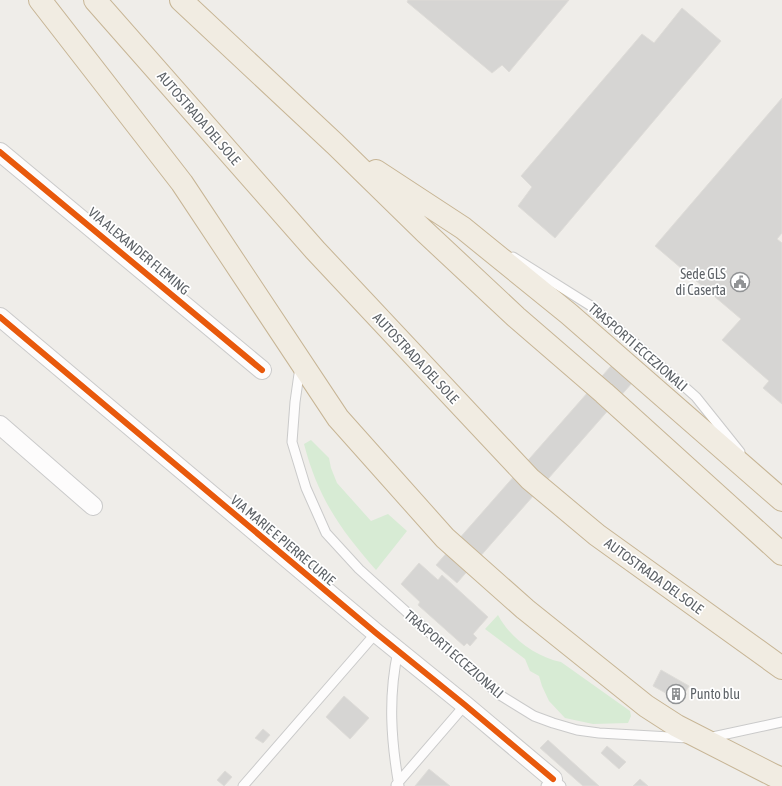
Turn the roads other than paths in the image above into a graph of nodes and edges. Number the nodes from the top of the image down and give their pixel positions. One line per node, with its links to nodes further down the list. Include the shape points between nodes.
1 (40, 0): 7 (highway, via 182,183)
2 (95, 0): 17 (highway, AUTOSTRADA DEL SOLE, via 315,250 530,479 597,535)
3 (181, 0): 4 (highway)
4 (335, 144): 10 (highway, via 463,228 569,314); 14 (highway, via 516,317)
5 (0, 152): 8 (street, VIA ALEXANDER FLEMING)
6 (0, 317): 15 (street, VIA MARIE E PIERRE CURIE)
7 (301, 361): 20 (highway, via 338,418 445,538 525,609 646,706); 20 (lane, TRASPORTI ECCEZIONALI, via 292,442 306,488 326,533 358,569 478,676 505,698 534,716 577,730)
8 (262, 370)
9 (0, 425): 13 (street)
10 (765, 485): 11 (highway); 12 (lane)
11 (782, 500)
12 (782, 504)
13 (93, 506)
14 (782, 554)
15 (376, 633): 16 (street, VIA MARIE E PIERRE CURIE); 24 (lane)
16 (398, 651): 18 (street, VIA MARIE E PIERRE CURIE); 23 (lane, via 394,670 391,727)
17 (782, 668)
18 (465, 705): 22 (street, VIA MARIE E PIERRE CURIE); 23 (lane)
19 (782, 722): 20 (lane, TRASPORTI ECCEZIONALI)
20 (703, 739): 21 (highway)
21 (782, 779)
22 (553, 784)
23 (397, 785)
24 (242, 786)

